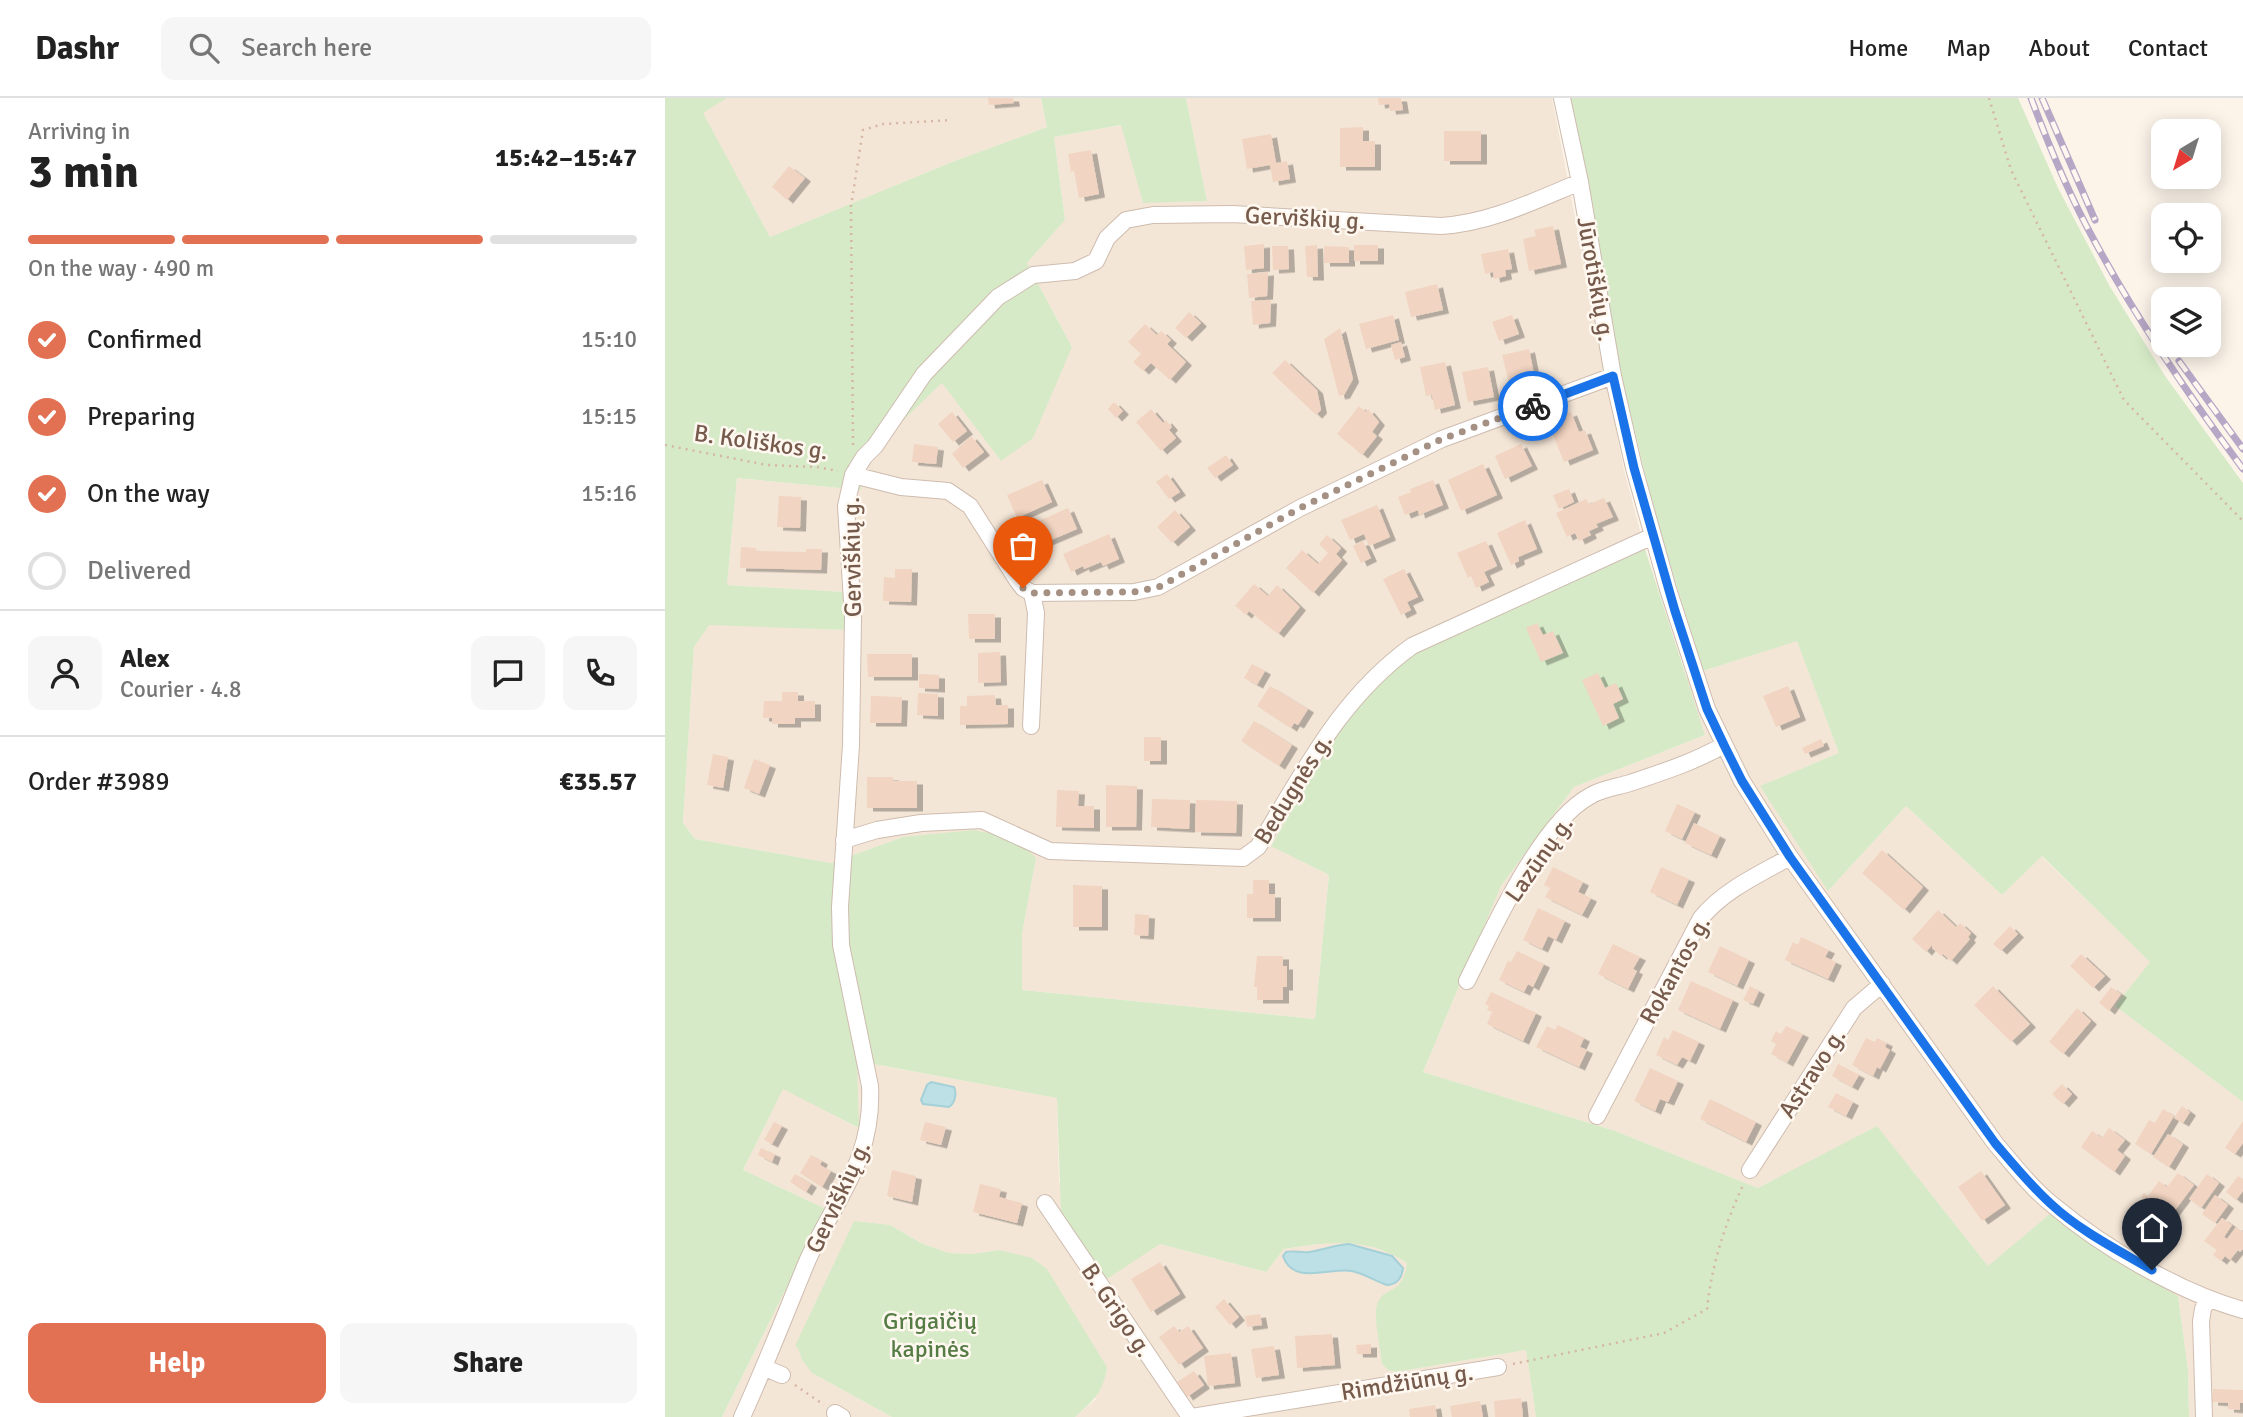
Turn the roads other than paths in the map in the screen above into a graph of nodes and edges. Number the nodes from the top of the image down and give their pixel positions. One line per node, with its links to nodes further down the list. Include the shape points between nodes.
1 (1562, 98): 2 (street, Jūrotiškių g.)
2 (1580, 182): 3 (street, Jūrotiškių g.); 4 (street, Gerviškių g., via 1466,225 1232,215 1153,215 1126,220 1107,238 1096,261 1075,271 1033,275 998,297 925,374)
3 (1613, 376): 5 (street, Jūrotiškių g.); 6 (street, via 1442,439 1300,508 1159,587 1134,592)
4 (853, 475): 6 (street, via 901,487 948,491 970,506 1017,580); 9 (street, Gerviškių g., via 846,506 853,617)
5 (1653, 536): 8 (street, Jūrotiškių g., via 1693,670); 9 (street, Bedugnės g., via 1412,646 1384,666 1334,724 1258,847 1243,858 1050,851 982,820 921,823)
6 (1032, 593): 7 (street, via 1036,613)
7 (1031, 726)
8 (1724, 745): 10 (street, Jūrotiškių g.); 11 (street, Lazūnų g., via 1672,769 1590,795 1575,806 1541,846)
9 (844, 840): 19 (street, Gerviškių g., via 841,945 870,1086 868,1133 859,1163 811,1254)
10 (1790, 857): 12 (street, Jūrotiškių g.); 13 (street, Rokantos g., via 1727,893 1701,918)
11 (1467, 981)
12 (1882, 984): 14 (street, Astravo g., via 1854,1008); 16 (street, Jūrotiškių g., via 1995,1143 2030,1184 2092,1234)
13 (1597, 1116)
14 (1750, 1170)
15 (1045, 1203): 22 (street, B. Grigo g.)
16 (2208, 1299): 17 (street, Jūrotiškių g.); 23 (street, via 2201,1321)
17 (2243, 1310)
18 (1498, 1367): 22 (street, Rimdžiūnų g.)
19 (765, 1368): 20 (street); 21 (street, Gerviškių g.)
20 (782, 1375)
21 (742, 1417)
22 (1191, 1417)
23 (2204, 1417)

